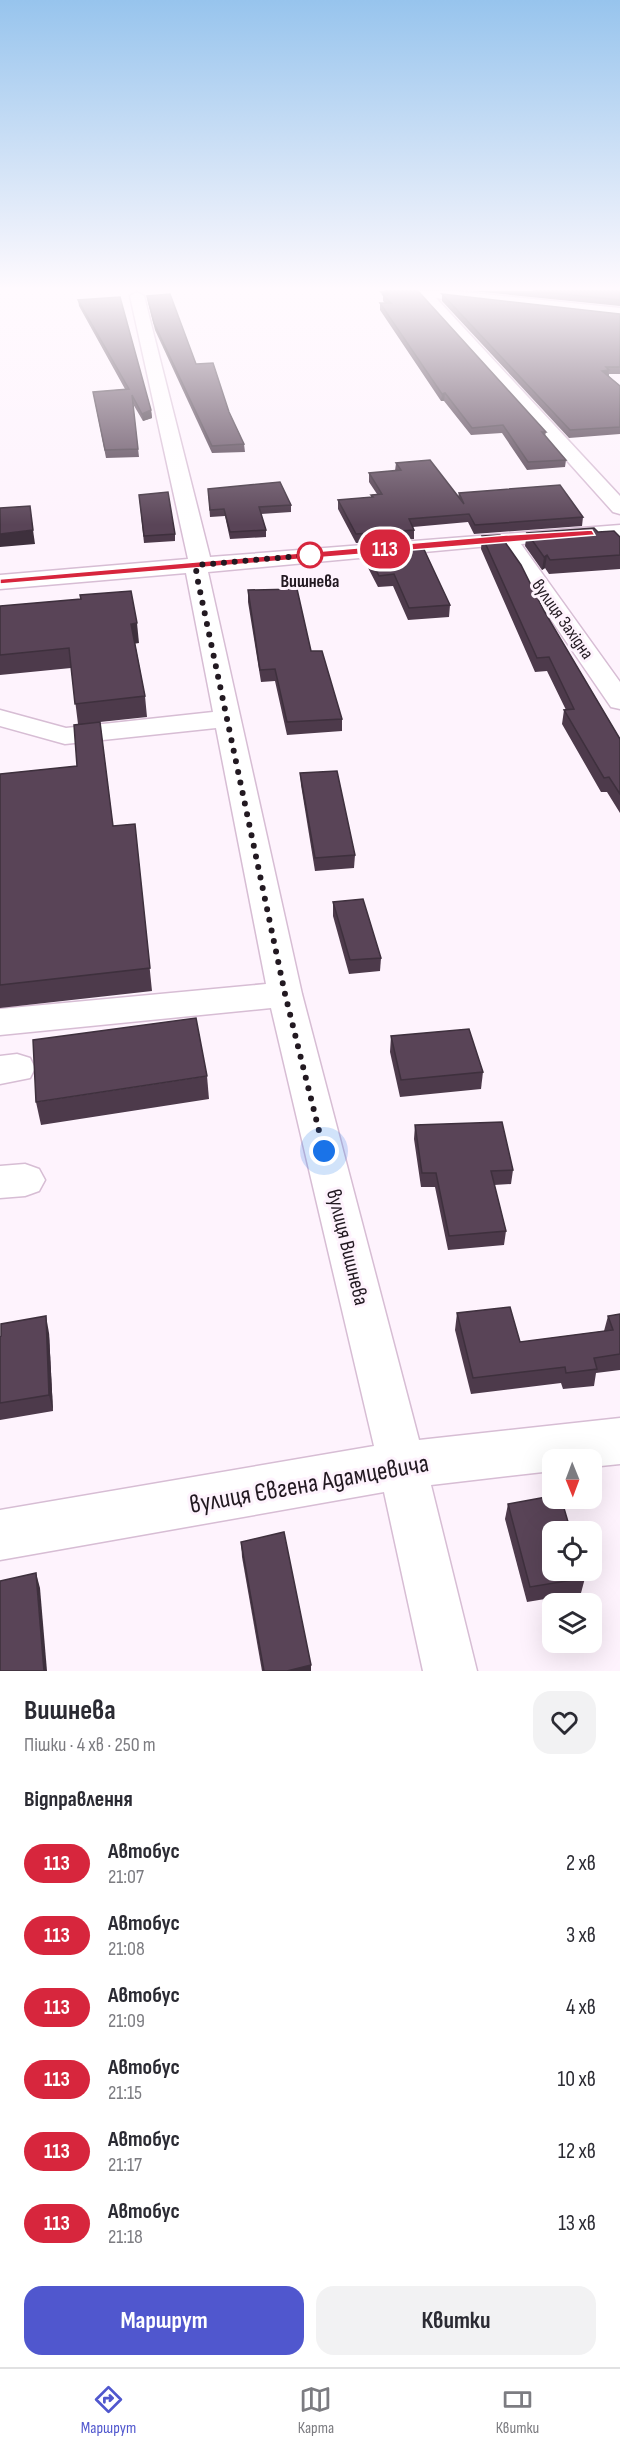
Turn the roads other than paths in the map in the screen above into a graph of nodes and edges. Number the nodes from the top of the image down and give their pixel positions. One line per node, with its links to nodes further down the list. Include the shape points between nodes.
1 (154, 369): 6 (street, вулиця Вишнева)
2 (494, 369): 3 (street)
3 (620, 508)
4 (620, 531): 5 (street)
5 (506, 538): 6 (street); 8 (street, вулиця Західна)
6 (198, 565): 7 (street); 10 (street, вулиця Вишнева, via 196,572)
7 (0, 582)
8 (620, 701)
9 (0, 718): 10 (street, via 64,736)
10 (226, 719): 11 (street, вулиця Вишнева)
11 (285, 994): 12 (street); 14 (street, вулиця Вишнева)
12 (0, 1022)
13 (620, 1441): 14 (street, вулиця Євгена Адамцевича)
14 (402, 1465): 15 (street, вулиця Євгена Адамцевича); 16 (street, вулиця Вишнева)
15 (0, 1535)
16 (450, 1671)

